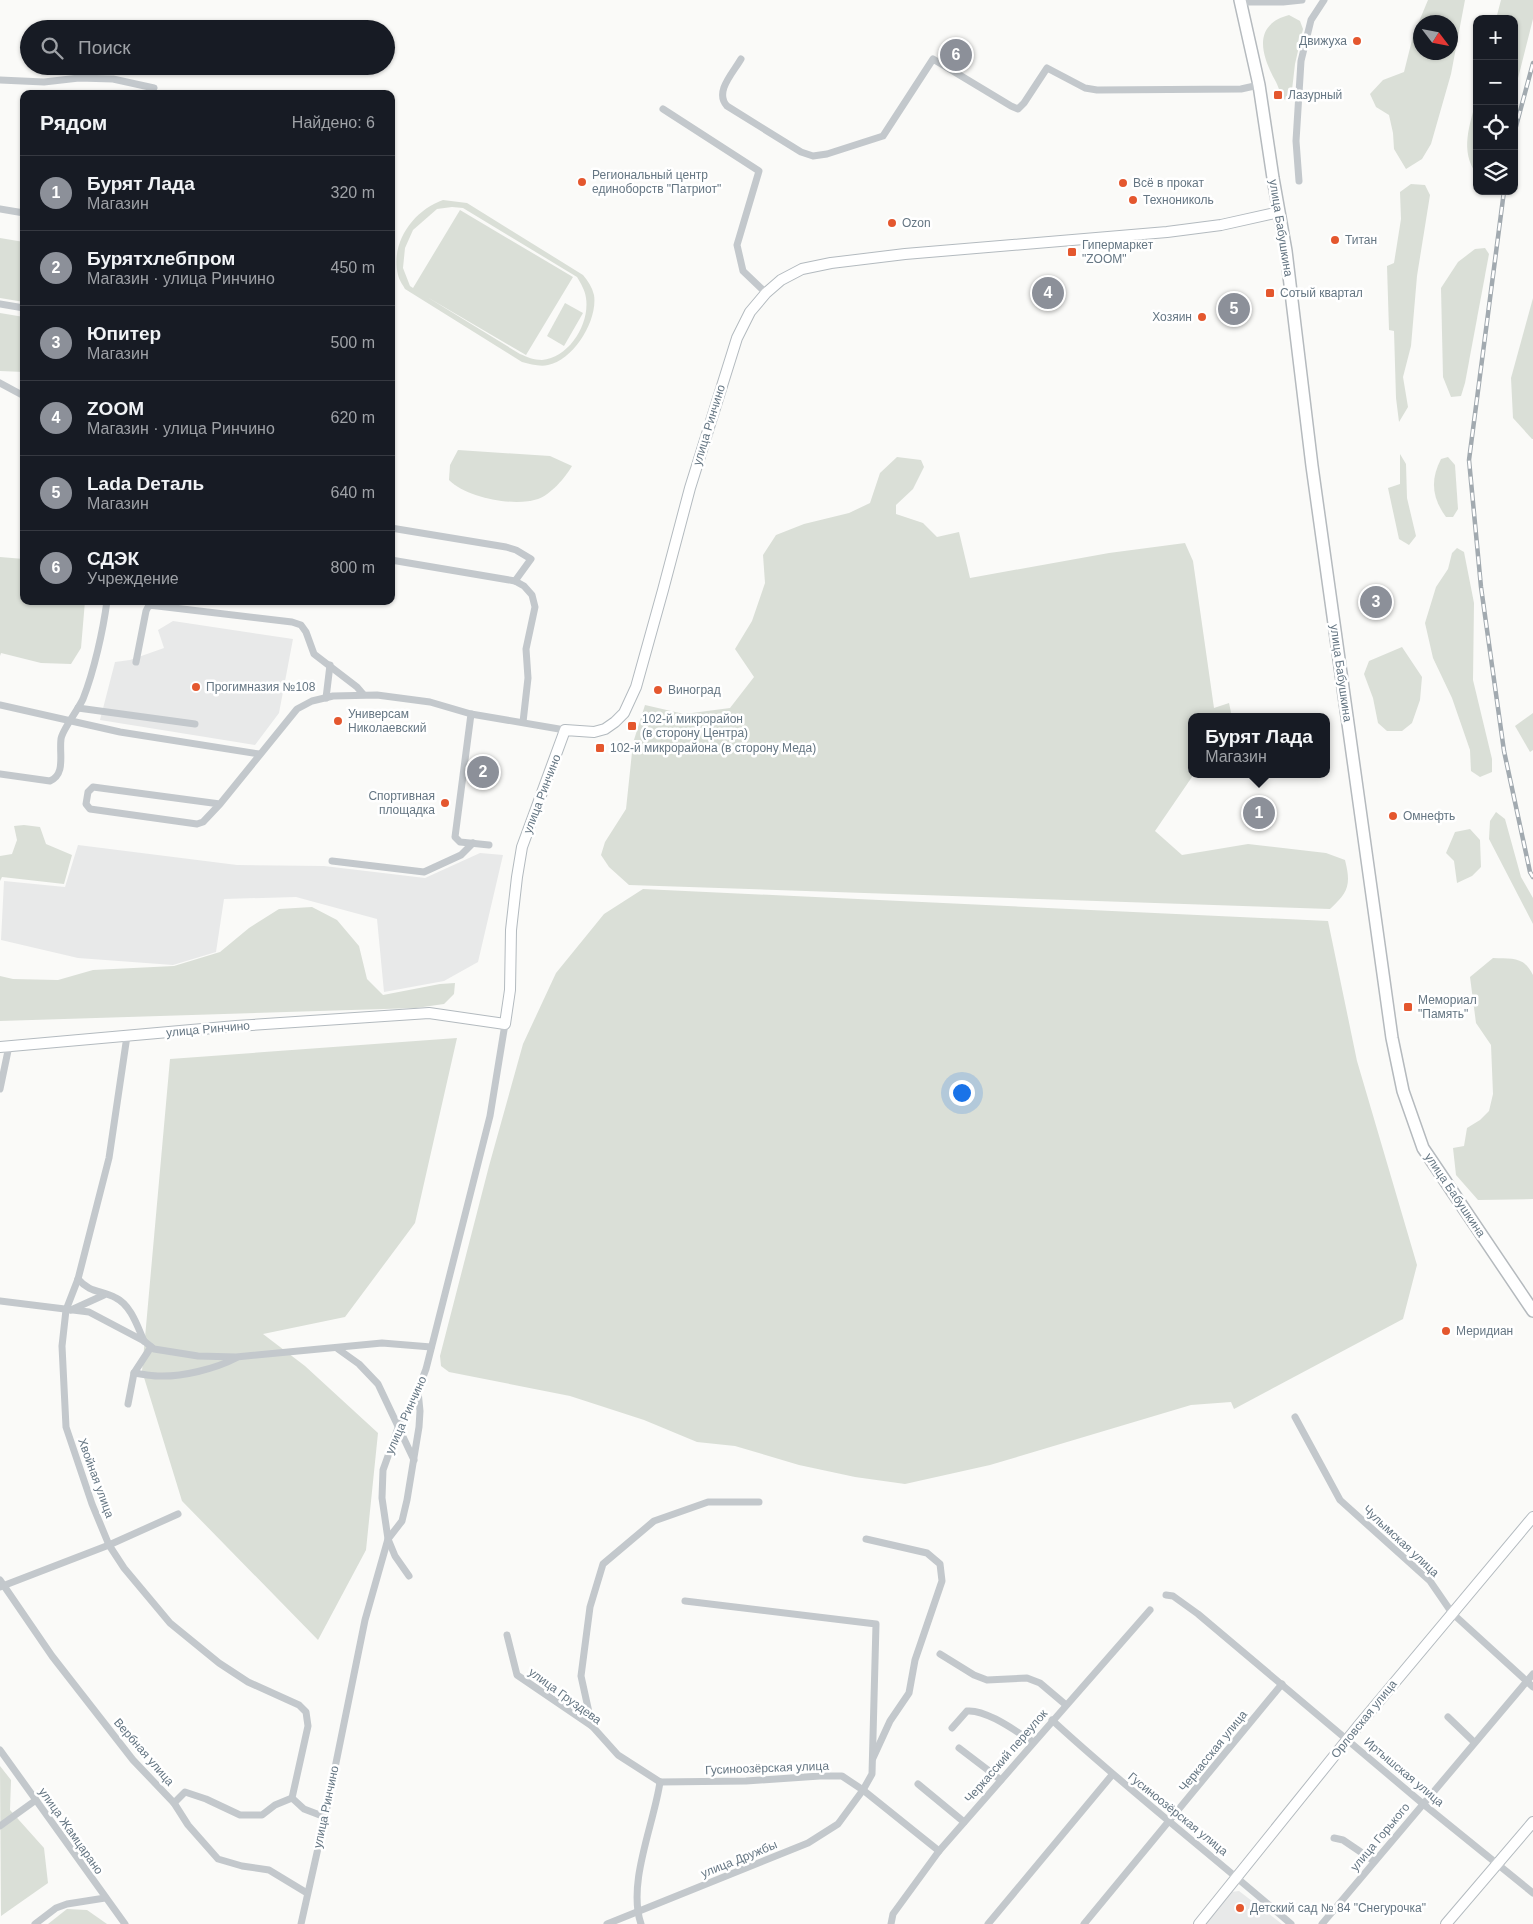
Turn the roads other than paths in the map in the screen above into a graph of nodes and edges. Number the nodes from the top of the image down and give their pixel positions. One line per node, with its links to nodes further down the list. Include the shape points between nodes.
1 (1302, 0): 3 (street)
2 (1324, 0): 9 (street, via 1311,20 1301,61 1296,142)
3 (1240, 1): 6 (main road, улица Бабушкина)
4 (741, 59): 6 (street, via 722,90 722,101 801,152 813,156 883,136 933,59 1018,108 1047,68 1085,88 1097,90 1241,89)
5 (0, 80): 7 (street, via 44,82 113,78)
6 (1258, 85): 12 (main road, улица Бабушкина)
7 (154, 88)
8 (663, 110): 13 (street, via 759,171 737,245 743,272)
9 (1299, 181)
10 (0, 209): 11 (street)
11 (20, 212)
12 (1279, 212): 13 (street, улица Ринчино, via 1221,225 1167,232 831,263 802,269); 49 (main road, улица Бабушкина, via 1318,513 1401,1083 1423,1148)
13 (766, 293): 32 (street, улица Ринчино, via 750,312 737,338 690,488 638,678 624,713 604,729 594,732)
14 (0, 304): 15 (street)
15 (20, 307)
16 (0, 384): 17 (street)
17 (20, 394)
18 (395, 529): 20 (street, via 516,550 531,559)
19 (395, 561): 20 (street)
20 (515, 581): 30 (street, via 532,595 535,607 526,649 528,678)
21 (106, 605): 27 (street, via 101,634)
22 (136, 662): 23 (street, via 146,611 149,605 157,605 292,622 306,632 314,654)
23 (330, 665): 24 (street); 25 (street)
24 (363, 694): 25 (street); 28 (street, via 430,702)
25 (326, 698): 33 (street, via 297,709)
26 (0, 705): 29 (street)
27 (78, 708): 29 (street); 31 (street)
28 (471, 714): 30 (street); 36 (street, via 456,838)
29 (71, 721): 33 (street); 34 (street, via 60,738 60,768 54,780)
30 (523, 722): 32 (street)
31 (196, 724)
32 (565, 730): 39 (street, улица Ринчино, via 522,847 516,877)
33 (259, 754): 35 (street)
34 (1, 777)
35 (220, 804): 35 (street, via 197,824 90,808 86,804 88,792 93,788)
36 (473, 844): 37 (street); 38 (street, via 461,855 424,872)
37 (489, 846)
38 (332, 861)
39 (505, 1024): 40 (street, улица Ринчино, via 429,1013); 52 (street, улица Ринчино, via 490,1116)
40 (127, 1036): 41 (street, улица Ринчино); 43 (street, Хвойная улица, via 109,1158)
41 (5, 1047): 42 (street)
42 (0, 1089)
43 (78, 1279): 44 (street); 45 (street, Хвойная улица)
44 (104, 1295): 46 (street); 50 (street, via 125,1305)
45 (70, 1300): 46 (street); 48 (street, Хвойная улица)
46 (91, 1300): 48 (street)
47 (0, 1301): 48 (street)
48 (68, 1310): 50 (street, via 89,1312); 66 (street, Хвойная улица, via 62,1346 66,1426)
49 (1533, 1311)
50 (144, 1341): 51 (street)
51 (151, 1346): 54 (street, via 198,1356); 55 (street)
52 (431, 1347): 53 (street, via 382,1343); 56 (street, улица Ринчино)
53 (338, 1349): 54 (street); 59 (street, via 359,1364 378,1384)
54 (236, 1357): 55 (street, via 221,1366 189,1373 159,1376)
55 (134, 1373): 57 (street)
56 (418, 1390): 59 (street, улица Ринчино); 60 (street, via 420,1411)
57 (128, 1404)
58 (1294, 1418): 72 (street, Чулымская улица, via 1340,1500 1430,1581)
59 (398, 1428): 60 (street); 64 (street, улица Ринчино, via 383,1470 382,1498)
60 (414, 1460): 64 (street, via 402,1520)
61 (759, 1502): 82 (street, via 708,1502 654,1521 603,1564 590,1607 581,1676)
62 (178, 1514): 66 (street)
63 (1533, 1517): 72 (street, Орловская улица)
64 (388, 1539): 67 (street); 99 (street, улица Ринчино, via 365,1620)
65 (866, 1539): 89 (street, via 927,1553 940,1564 942,1581 915,1660 909,1693 890,1721)
66 (109, 1545): 68 (street); 95 (street, Хвойная улица, via 170,1623 218,1663 248,1682 299,1705 306,1712 308,1726)
67 (409, 1576)
68 (1, 1584): 97 (street, Вербная улица, via 122,1745)
69 (1166, 1594): 77 (street, Иртышская улица, via 1198,1614)
70 (685, 1601): 89 (street, via 876,1624)
71 (1150, 1610): 79 (street, Черкасский переулок)
72 (1452, 1614): 76 (street, Чулымская улица); 84 (street, Орловская улица)
73 (507, 1635): 82 (street, улица Груздева, via 516,1675)
74 (940, 1654): 79 (street, via 987,1680 1027,1678 1040,1683)
75 (1533, 1674): 76 (street, улица Горького)
76 (1526, 1682): 78 (street, Чулымская улица); 86 (street, улица Горького)
77 (1282, 1684): 84 (street, Иртышская улица); 100 (street, Черкасская улица)
78 (1533, 1687)
79 (1066, 1705): 81 (street, Черкасский переулок)
80 (1448, 1717): 86 (street)
81 (1052, 1720): 85 (street, Черкасский переулок); 90 (street, Гусиноозёрская улица)
82 (592, 1726): 92 (street, улица Груздева, via 618,1755)
83 (952, 1728): 85 (street, via 967,1711 974,1710)
84 (1348, 1739): 98 (street, Иртышская улица); 108 (street, Орловская улица)
85 (1033, 1742): 91 (street, Черкасский переулок)
86 (1474, 1742): 98 (street, улица Горького)
87 (959, 1748): 91 (street)
88 (0, 1750): 96 (street, улица Жамцарано)
89 (872, 1760): 94 (street, улица Дружбы, via 872,1774)
90 (1112, 1775): 100 (street, Гусиноозёрская улица); 119 (street)
91 (1001, 1780): 101 (street, Черкасский переулок)
92 (660, 1782): 94 (street, Гусиноозёрская улица, via 842,1776); 112 (street, via 640,1860)
93 (918, 1784): 101 (street)
94 (863, 1790): 105 (street, Гусиноозёрская улица); 112 (street, улица Дружбы, via 838,1824 808,1843)
95 (292, 1798): 97 (street, via 275,1805 262,1816 240,1815 186,1792); 99 (street, via 304,1809)
96 (36, 1800): 103 (street); 111 (street, улица Жамцарано)
97 (174, 1803): 109 (street, Вербная улица, via 188,1825 218,1859 269,1870)
98 (1422, 1803): 106 (street, улица Горького); 107 (street, Иртышская улица)
99 (326, 1816): 109 (street, улица Ринчино)
100 (1170, 1821): 108 (street, Гусиноозёрская улица); 120 (street, Черкасская улица)
101 (964, 1822): 105 (street, Черкасский переулок)
102 (1533, 1822): 107 (street)
103 (0, 1826)
104 (1334, 1838): 106 (street)
105 (938, 1851): 118 (street, Черкасский переулок, via 893,1914)
106 (1374, 1861): 123 (street, улица Горького)
107 (1498, 1863): 110 (street, Иртышская улица); 124 (street)
108 (1236, 1876): 121 (street, Орловская улица); 122 (street, Гусиноозёрская улица)
109 (307, 1893): 115 (street, улица Ринчино)
110 (1533, 1893)
111 (104, 1898): 113 (street, via 56,1908); 114 (street, улица Жамцарано)
112 (637, 1912): 116 (street, улица Дружбы); 117 (street)
113 (35, 1924)
114 (125, 1924)
115 (301, 1924)
116 (607, 1924)
117 (641, 1924)
118 (890, 1924)
119 (988, 1924)
120 (1084, 1924)
121 (1198, 1924)
122 (1291, 1924)
123 (1322, 1924)
124 (1446, 1924)

